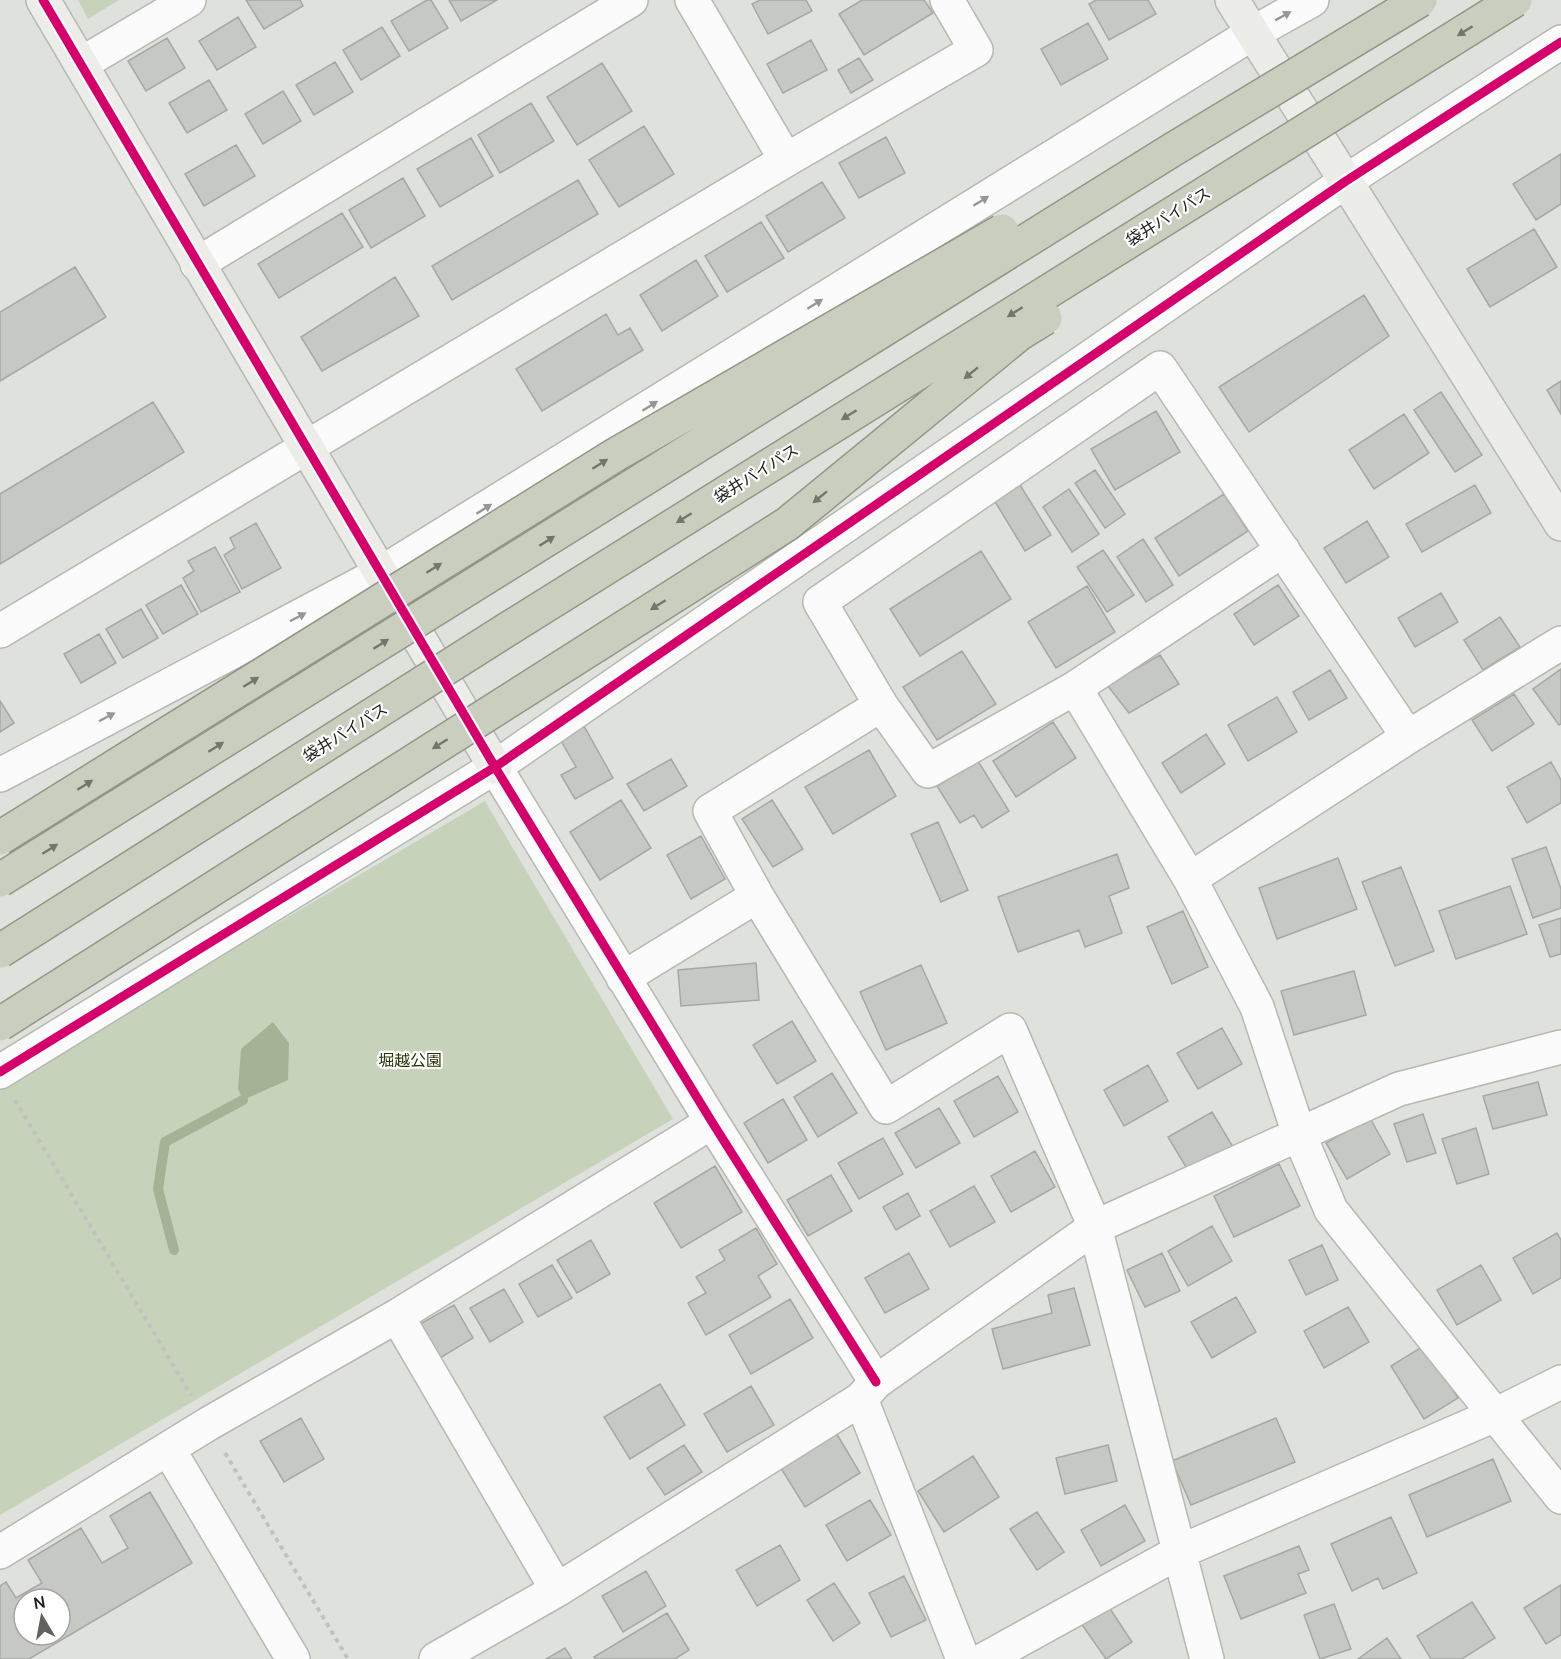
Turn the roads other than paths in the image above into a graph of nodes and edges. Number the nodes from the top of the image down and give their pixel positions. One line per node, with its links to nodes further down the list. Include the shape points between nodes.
1 (44, 0): 13 (street)
2 (189, 0): 13 (street)
3 (631, 0): 17 (street)
4 (692, 0): 15 (street)
5 (947, 0): 15 (street, via 976,50)
6 (1232, 0): 10 (street)
7 (1312, 0): 10 (street, one-way to 7)
8 (1420, 0): 11 (highway, bridge)
9 (1515, 0): 14 (highway, 袋井バイパス, one-way to 14, bridge)
10 (1253, 33): 16 (street); 21 (street, one-way to 10)
11 (1350, 42): 29 (highway, one-way to 11, bridge, via 615,455 1237,95); 31 (highway, one-way to 11, bridge)
12 (1561, 42): 16 (street)
13 (81, 64): 17 (street)
14 (1378, 85): 33 (highway, 袋井バイパス, one-way to 33, bridge); 35 (highway, one-way to 35, bridge, via 1230,200 1019,334 787,524)
15 (786, 160): 18 (street)
16 (1346, 181): 19 (street); 27 (street)
17 (197, 264): 18 (street)
18 (305, 447): 21 (street); 22 (street)
19 (1561, 524)
20 (1282, 550): 24 (street); 25 (street, via 1160,368 820,602); 26 (street)
21 (381, 573): 27 (street); 28 (street, one-way to 21)
22 (0, 631)
23 (1561, 643): 26 (street)
24 (1075, 688): 25 (street, via 928,771); 30 (street)
25 (881, 705): 32 (street, via 710,811)
26 (1408, 737): 30 (street)
27 (495, 767): 34 (street); 37 (street)
28 (0, 775)
29 (0, 838)
30 (1191, 879): 39 (street, via 1257,1006)
31 (0, 880)
32 (757, 896): 34 (street); 40 (street, via 886,1107 1010,1030)
33 (0, 951)
34 (623, 978): 38 (street)
35 (0, 1024)
36 (1561, 1047): 39 (street, via 1399,1089)
37 (6, 1083)
38 (712, 1122): 41 (street); 43 (street)
39 (1299, 1134): 40 (street); 44 (street, via 1331,1210)
40 (1095, 1227): 43 (street); 48 (street)
41 (397, 1316): 45 (street); 49 (street)
42 (1561, 1382): 44 (street)
43 (868, 1390): 49 (street); 52 (street)
44 (1497, 1414): 46 (street); 48 (street)
45 (168, 1450): 47 (street); 50 (street)
46 (1561, 1497)
47 (0, 1552)
48 (1179, 1552): 53 (street); 54 (street)
49 (557, 1590): 51 (street)
50 (293, 1659)
51 (436, 1659)
52 (963, 1659)
53 (985, 1659)
54 (1207, 1659)

